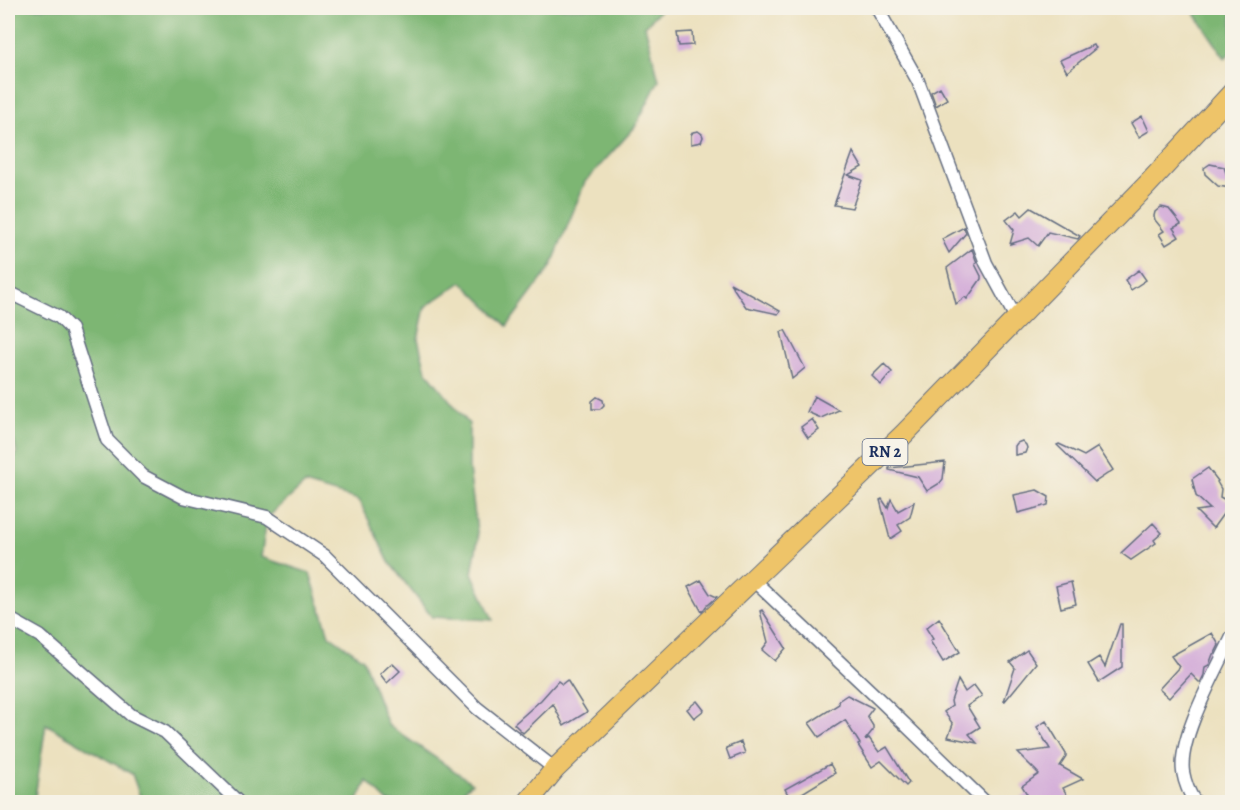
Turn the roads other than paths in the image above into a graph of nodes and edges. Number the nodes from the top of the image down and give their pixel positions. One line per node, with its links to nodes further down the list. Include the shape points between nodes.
1 (877, 8): 4 (street, via 918,81 986,263)
2 (1233, 93): 4 (main road, RN 2)
3 (8, 292): 8 (street, via 59,317 72,329 107,440 143,476 183,497 267,518 324,556 477,708)
4 (1016, 318): 5 (main road, RN 2, via 904,434)
5 (752, 579): 8 (main road, RN 2); 11 (street)
6 (8, 618): 9 (street, via 40,636 131,715 165,732)
7 (1233, 637): 12 (street, via 1195,714 1184,750 1183,771)
8 (555, 769): 10 (main road, RN 2)
9 (238, 802)
10 (528, 802)
11 (985, 802)
12 (1195, 802)

